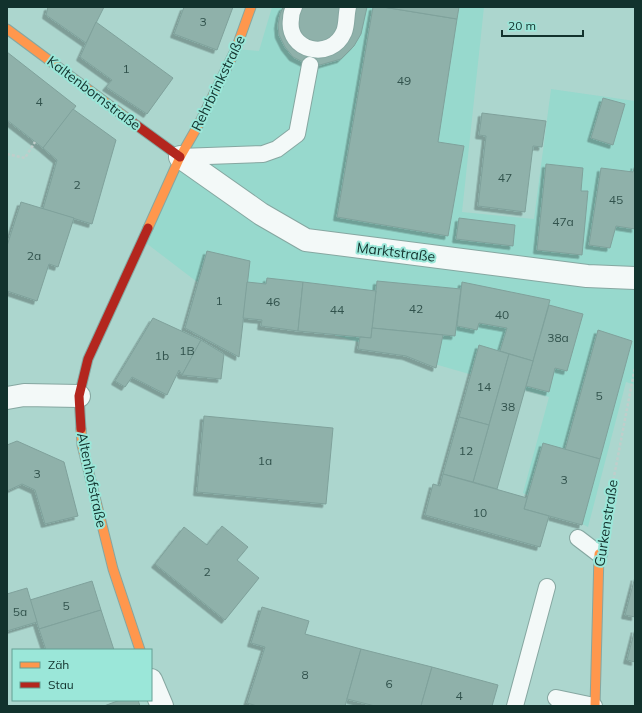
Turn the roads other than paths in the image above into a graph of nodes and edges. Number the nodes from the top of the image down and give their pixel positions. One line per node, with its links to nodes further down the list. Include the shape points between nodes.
1 (252, 7): 6 (street, Rehrbrinkstraße, via 236,49)
2 (294, 7): 3 (lane, via 289,26 293,37 304,47 321,50 334,45 344,32)
3 (348, 7)
4 (7, 29): 6 (street, Kaltenbornstraße)
5 (310, 65): 6 (lane, via 297,134 277,149 263,154)
6 (180, 157): 7 (street, Marktstraße, via 261,214 306,240 587,276); 8 (street, Altenhofstraße, via 88,359)
7 (635, 278)
8 (79, 396): 9 (street, via 24,395); 13 (street, Altenhofstraße, via 82,445 113,569)
9 (7, 398)
10 (578, 538): 11 (lane)
11 (599, 554): 18 (street, Gurkenstraße)
12 (547, 587): 17 (lane)
13 (140, 649)
14 (152, 682): 16 (street)
15 (556, 698): 18 (lane)
16 (162, 706)
17 (515, 706)
18 (594, 706)

